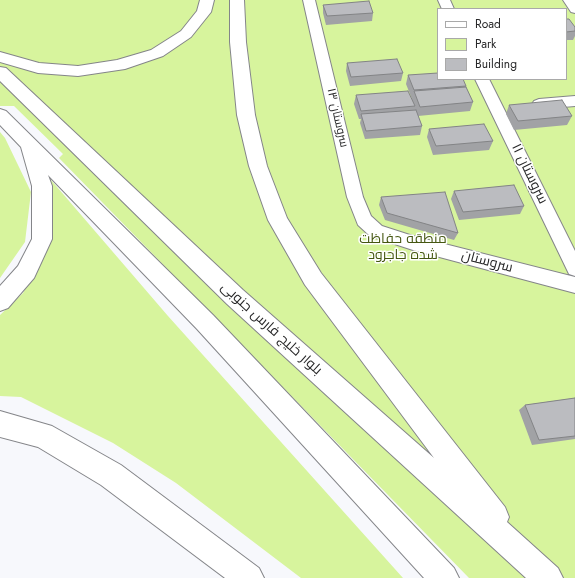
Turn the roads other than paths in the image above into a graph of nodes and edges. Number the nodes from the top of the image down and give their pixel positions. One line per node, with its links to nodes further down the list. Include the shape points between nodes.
1 (206, 0): 6 (highway, via 204,12 186,34 157,53 119,65 78,71 38,68)
2 (237, 0): 20 (highway, via 238,42 246,115 258,166 278,220 313,279)
3 (309, 0): 15 (street, سروستان ۱۳, via 355,197 364,220)
4 (569, 0): 5 (street)
5 (575, 9)
6 (0, 57)
7 (0, 72): 20 (highway, بلوار خلیج فارس جنوبی, via 235,297)
8 (482, 80): 12 (street, سروستان ۱۱)
9 (575, 101): 10 (street)
10 (528, 105)
11 (512, 106): 12 (street)
12 (496, 108): 16 (street, سروستان ۱۱)
13 (0, 115): 14 (highway)
14 (28, 143): 18 (highway, via 42,186 42,239 26,272); 22 (highway, via 205,322)
15 (376, 231): 17 (street, سروستان)
16 (575, 269)
17 (575, 285)
18 (0, 301)
19 (0, 424): 21 (highway, via 43,435 111,475)
20 (527, 559): 23 (highway, بلوار خلیج فارس جنوبی)
21 (250, 578)
22 (444, 578)
23 (548, 578)

